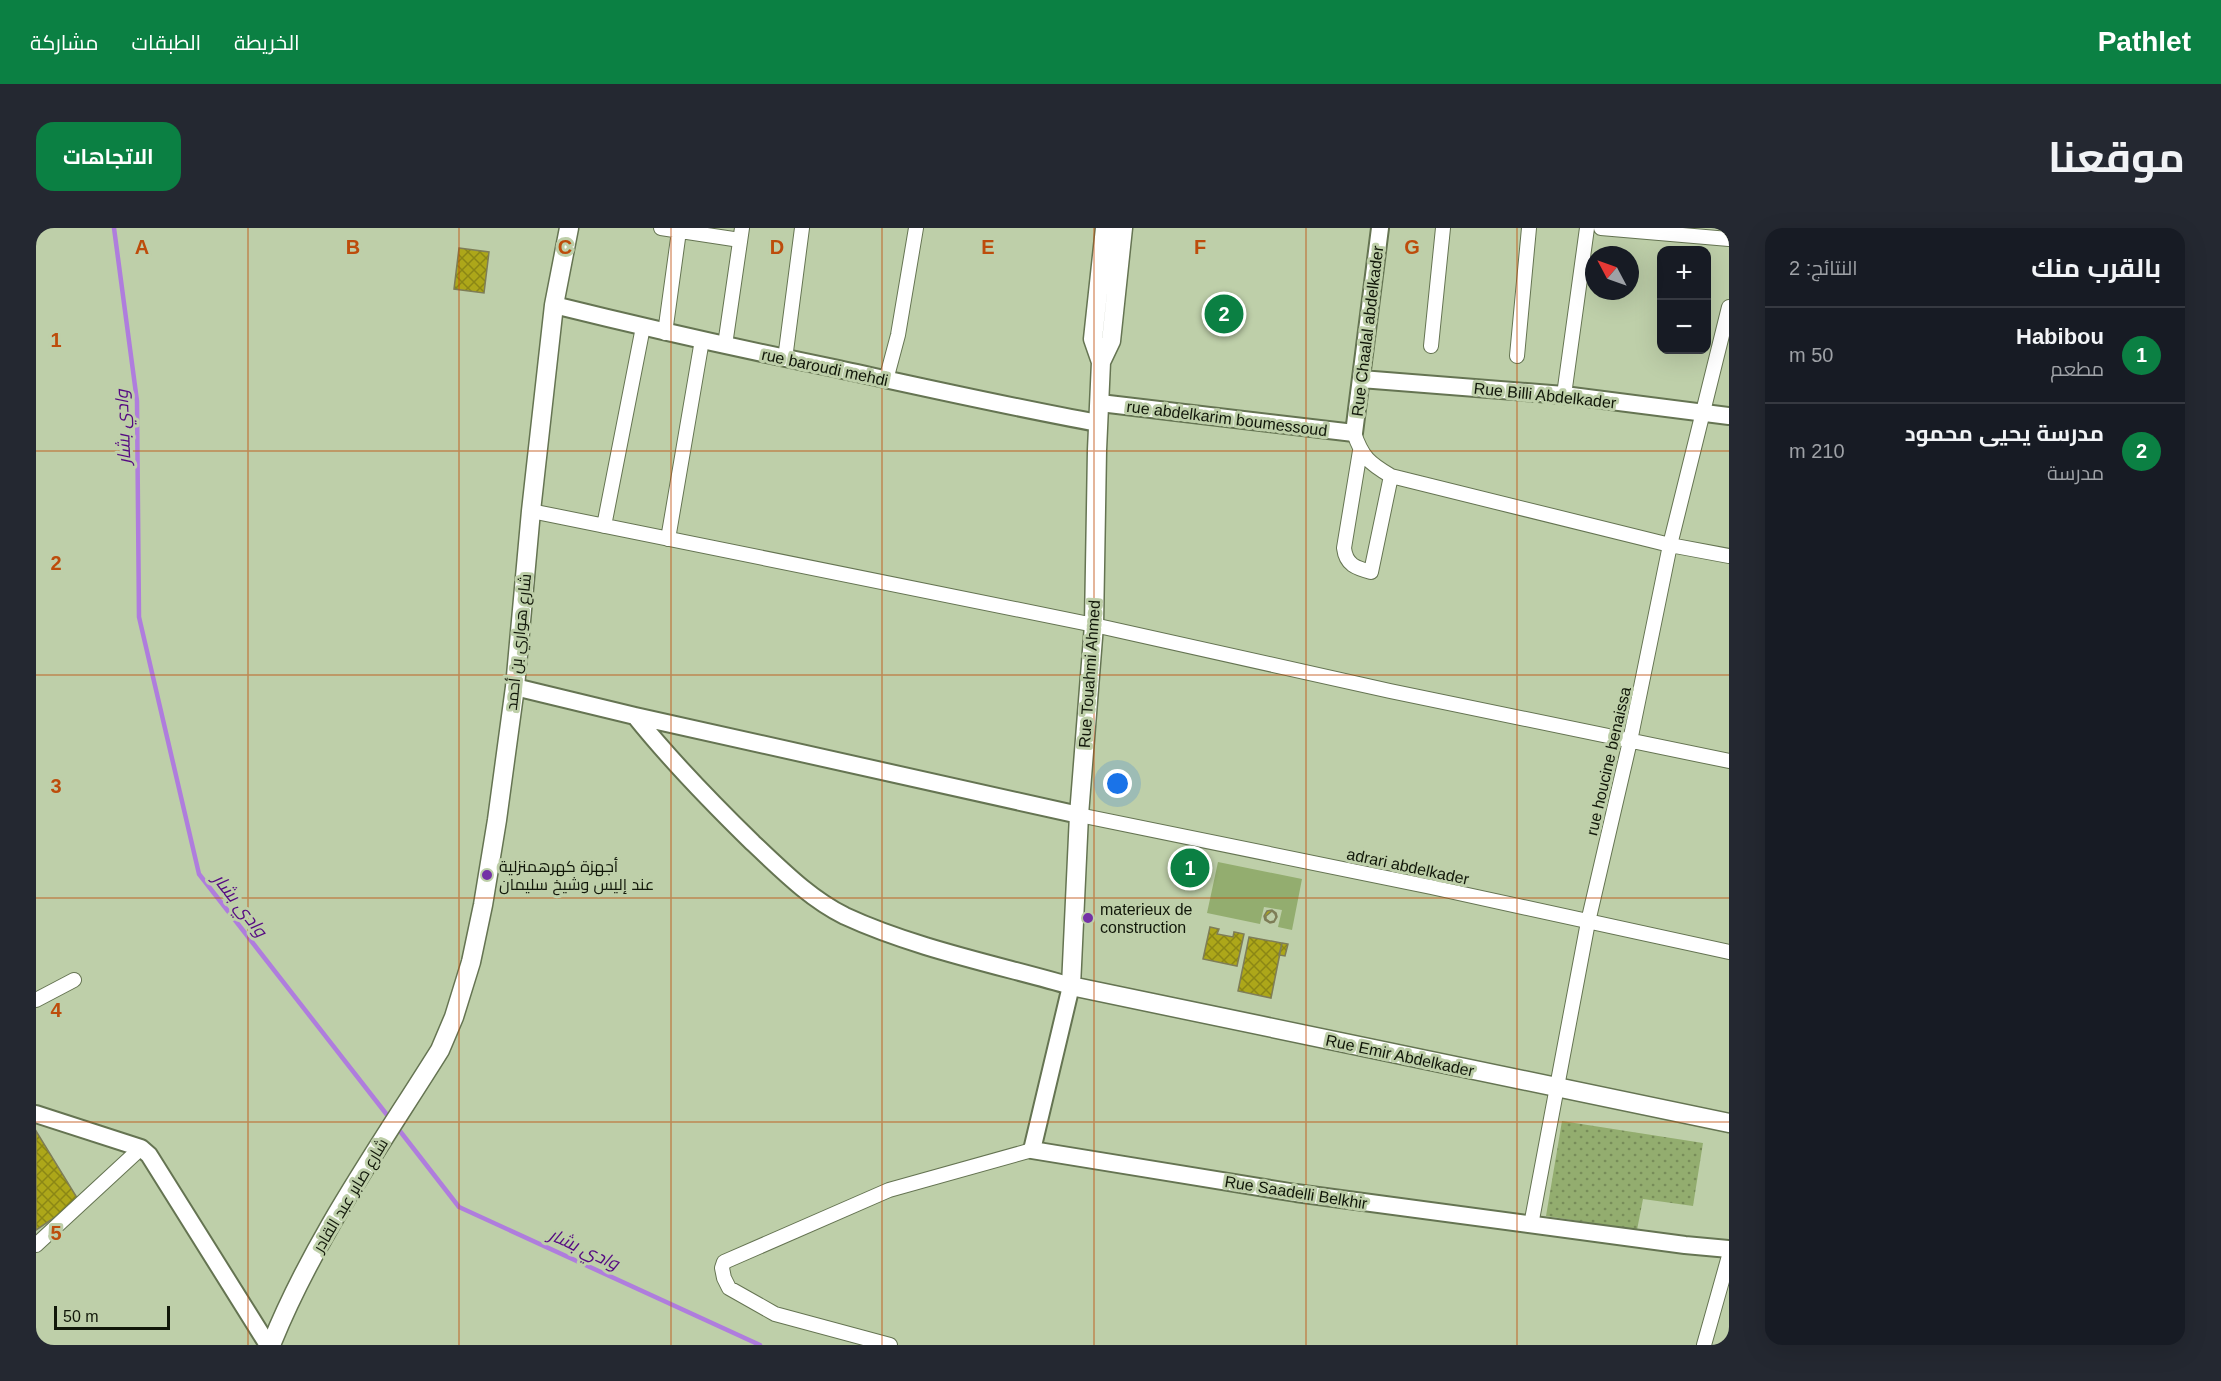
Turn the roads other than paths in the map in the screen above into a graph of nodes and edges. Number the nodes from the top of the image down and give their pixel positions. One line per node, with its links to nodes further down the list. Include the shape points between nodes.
1 (569, 228): 16 (main road, شارع هواري بن أحمد)
2 (661, 228): 13 (street)
3 (802, 228): 24 (street)
4 (916, 228): 27 (street)
5 (1105, 228): 25 (main road, via 1093,339)
6 (1123, 228): 25 (main road, via 1111,341)
7 (1380, 228): 26 (street, Rue Chaalal abdelkader)
8 (1443, 228): 22 (street)
9 (1529, 228): 23 (street)
10 (1587, 228): 28 (street)
11 (1601, 228): 12 (street)
12 (1644, 230): 15 (street)
13 (679, 231): 14 (street); 19 (street)
14 (741, 234): 21 (street)
15 (1729, 239)
16 (554, 305): 18 (street, rue baroudi mehdi); 36 (main road, شارع هواري بن أحمد)
17 (1729, 307): 30 (street, rue houcine benaissa)
18 (643, 327): 19 (street, rue baroudi mehdi); 37 (street)
19 (665, 333): 20 (street, rue baroudi mehdi)
20 (702, 340): 21 (street, rue baroudi mehdi); 38 (street)
21 (725, 345): 24 (street, rue baroudi mehdi)
22 (1431, 346)
23 (1517, 356)
24 (785, 359): 27 (street, rue baroudi mehdi)
25 (1101, 362): 29 (main road, Rue Touahmi Ahmed)
26 (1361, 379): 28 (street, Rue Billi Abdelkader); 33 (street, Rue Chaalal abdelkader)
27 (886, 380): 32 (street, rue baroudi mehdi)
28 (1564, 395): 30 (street, Rue Billi Abdelkader)
29 (1100, 403): 32 (main road, Rue Touahmi Ahmed); 33 (street, rue abdelkarim boumessoud)
30 (1704, 413): 31 (street, Rue Billi Abdelkader); 39 (street, rue houcine benaissa)
31 (1729, 416)
32 (1098, 423): 41 (main road, Rue Touahmi Ahmed)
33 (1354, 433): 34 (street)
34 (1360, 451): 35 (street); 35 (street, via 1344,548 1347,561 1357,568 1371,572)
35 (1391, 476): 39 (street)
36 (531, 511): 37 (street); 42 (main road, شارع هواري بن أحمد)
37 (604, 526): 38 (street)
38 (668, 539): 41 (street)
39 (1670, 544): 40 (street); 44 (street, rue houcine benaissa)
40 (1729, 556)
41 (1094, 625): 44 (street); 46 (main road, Rue Touahmi Ahmed)
42 (515, 687): 43 (street); 52 (main road, شارع هواري بن أحمد, via 483,905 471,962)
43 (635, 716): 46 (street); 50 (street, via 725,816 801,888 844,915 904,939)
44 (1630, 741): 45 (street); 47 (street, rue houcine benaissa)
45 (1729, 761)
46 (1079, 815): 47 (street, adrari abdelkader); 50 (main road, Rue Touahmi Ahmed)
47 (1588, 922): 48 (street, adrari abdelkader); 53 (street, rue houcine benaissa)
48 (1729, 952)
49 (74, 980): 51 (street)
50 (1071, 986): 53 (main road, Rue Emir Abdelkader); 57 (street)
51 (36, 1000)
52 (440, 1050): 62 (main road, شارع صابر عبد القادر, via 318,1246)
53 (1557, 1087): 55 (main road, Rue Emir Abdelkader); 58 (street, rue houcine benaissa)
54 (36, 1114): 56 (street)
55 (1729, 1123)
56 (141, 1148): 59 (street); 62 (street, via 154,1161)
57 (1032, 1150): 58 (street, Rue Saadelli Belkhir, via 1296,1193); 63 (street, via 889,1190 723,1262 729,1288 775,1314)
58 (1531, 1225): 60 (street, Rue Saadelli Belkhir)
59 (36, 1245)
60 (1729, 1249)
61 (1729, 1256): 64 (street)
62 (269, 1345)
63 (890, 1345)
64 (1704, 1345)

